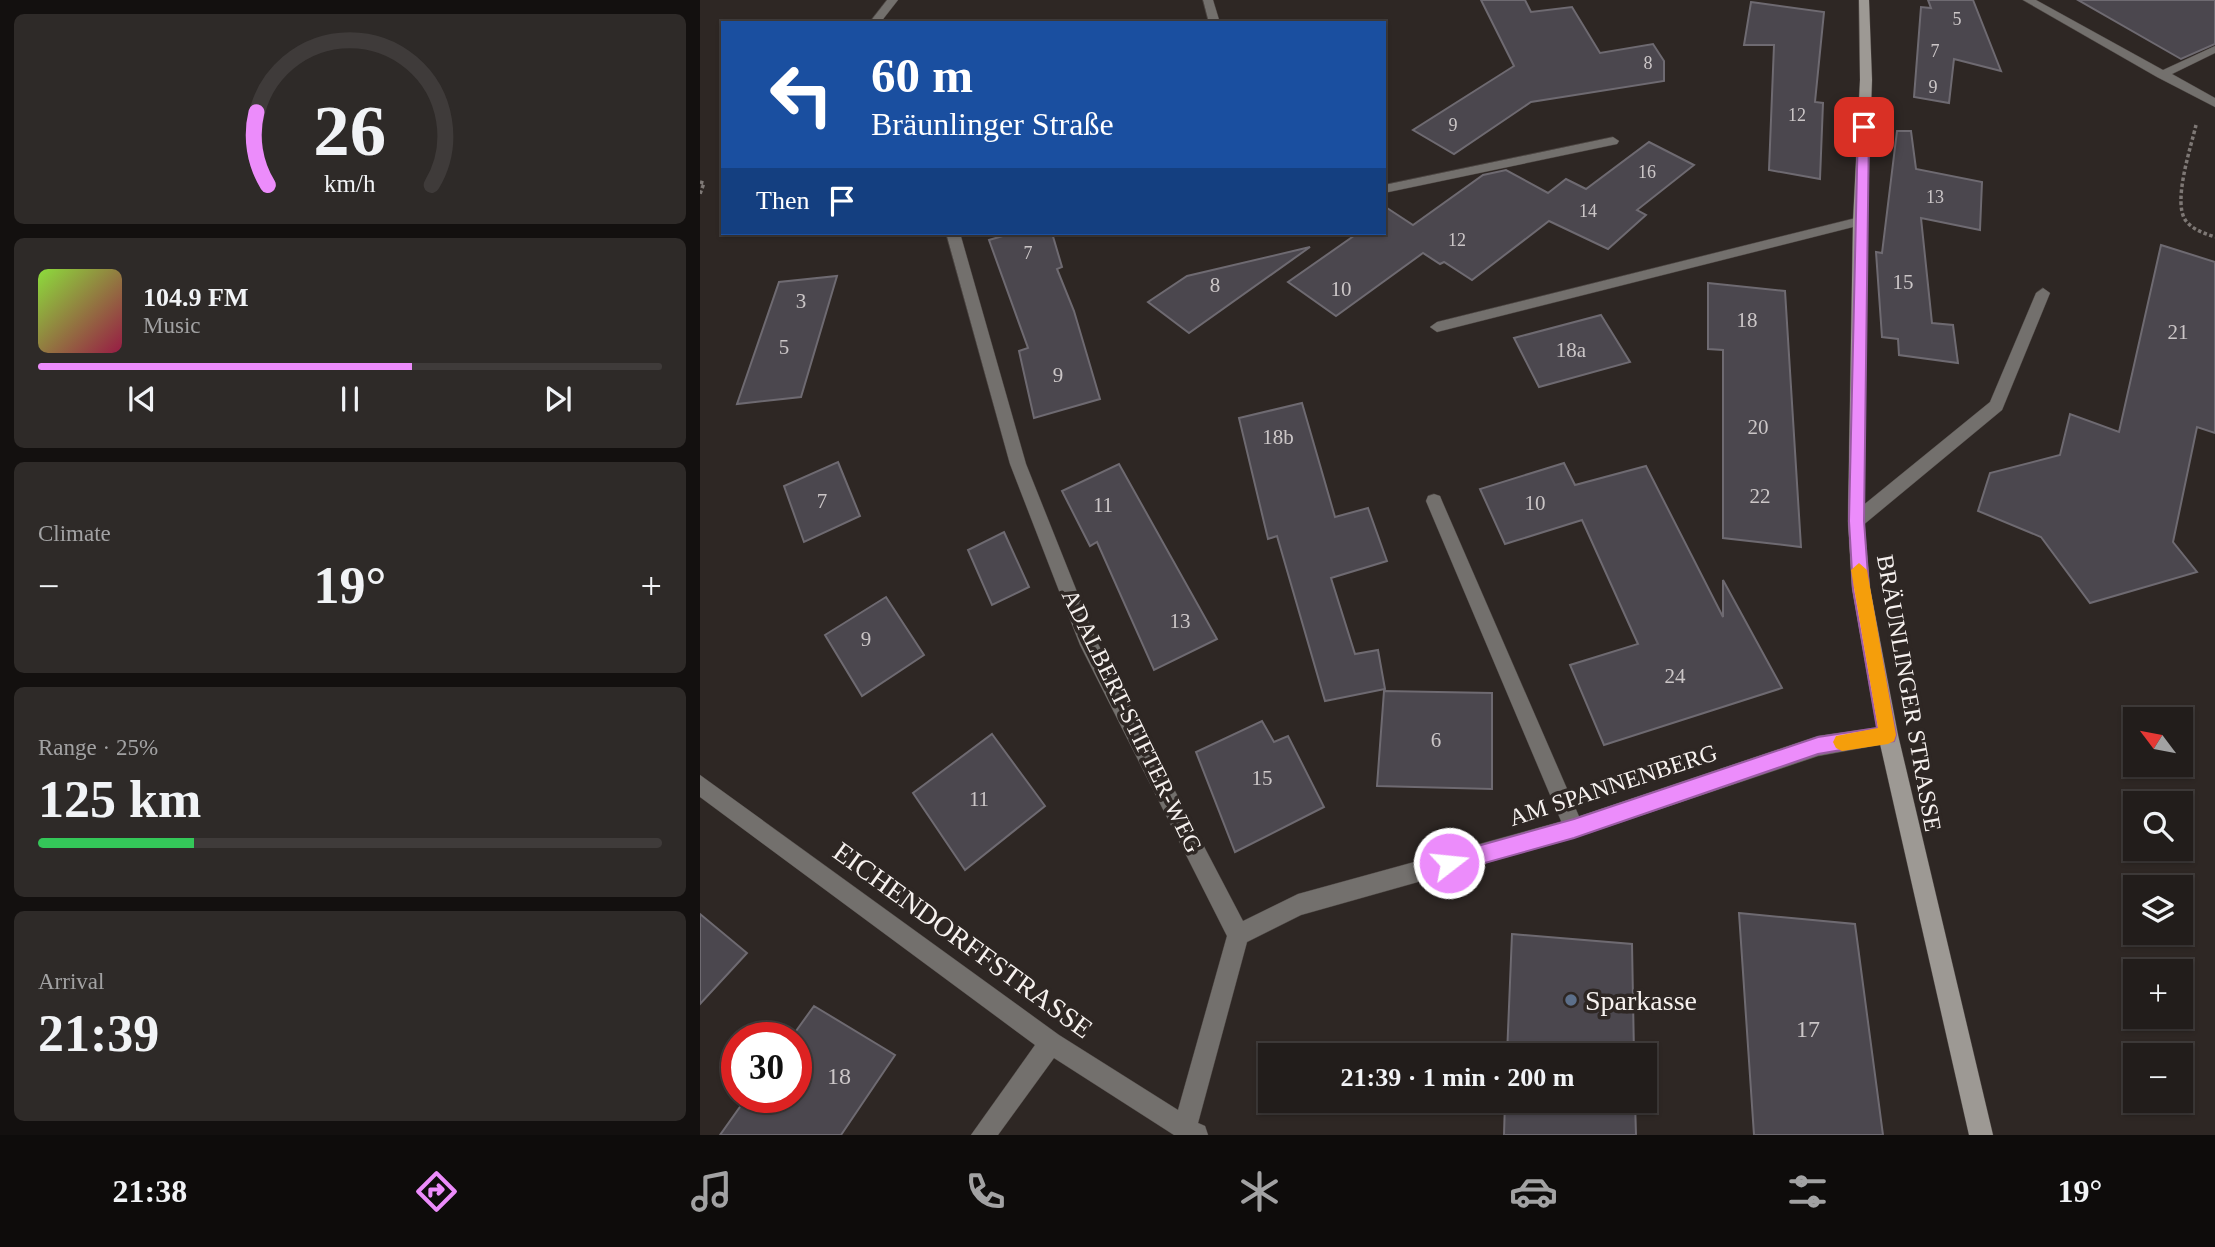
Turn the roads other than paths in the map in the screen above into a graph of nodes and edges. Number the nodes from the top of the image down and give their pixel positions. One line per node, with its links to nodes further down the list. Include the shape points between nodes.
1 (892, 0): 5 (street)
2 (1209, 0): 6 (street)
3 (1864, 0): 12 (main road, BRÄUNLINGER STRASSE)
4 (2028, 0): 8 (street)
5 (876, 21)
6 (1214, 21)
7 (2215, 49): 8 (street)
8 (2161, 75): 9 (street)
9 (2215, 103)
10 (1614, 141): 11 (street)
11 (1386, 189)
12 (1860, 221): 15 (street); 17 (main road, BRÄUNLINGER STRASSE)
13 (954, 235): 21 (street, ADALBERT-STIFTER-WEG, via 1017,464 1084,632)
14 (2043, 293): 17 (street, via 1996,406)
15 (1437, 327)
16 (1434, 501): 20 (street)
17 (1856, 521): 18 (main road, BRÄUNLINGER STRASSE, via 1861,589)
18 (1888, 735): 20 (street, AM SPANNENBERG, via 1818,746); 25 (main road, BRÄUNLINGER STRASSE)
19 (700, 785): 22 (street, EICHENDORFFSTRASSE)
20 (1574, 828): 21 (street, AM SPANNENBERG, via 1298,905)
21 (1238, 935): 23 (street)
22 (1051, 1044): 23 (street, EICHENDORFFSTRASSE); 24 (street)
23 (1191, 1131)
24 (983, 1135)
25 (1981, 1135)

